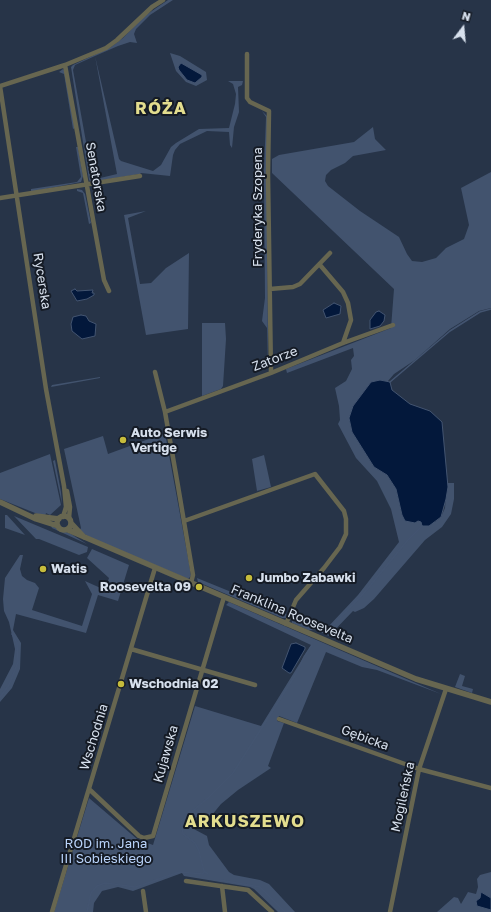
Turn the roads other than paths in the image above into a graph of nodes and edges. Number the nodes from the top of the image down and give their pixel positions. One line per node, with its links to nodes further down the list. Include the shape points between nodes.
1 (163, 0): 3 (street, Rycerska, via 112,44)
2 (247, 54): 11 (street, Fryderyka Szopena, via 247,98 269,111)
3 (66, 65): 4 (street, Rycerska); 6 (street, Senatorska)
4 (0, 86): 7 (street, Rycerska)
5 (140, 176): 6 (street)
6 (86, 185): 7 (street); 12 (street, Senatorska)
7 (18, 195): 8 (street); 20 (street, Rycerska, via 47,395 64,486 70,502)
8 (0, 198)
9 (330, 253): 10 (street)
10 (320, 265): 11 (street, via 300,284); 14 (street, via 343,292 348,303 350,320)
11 (270, 289): 16 (street, Fryderyka Szopena)
12 (108, 291)
13 (393, 325): 14 (street, Zatorze)
14 (343, 343): 16 (street, Zatorze)
15 (155, 372): 17 (street)
16 (271, 373): 17 (street, Zatorze)
17 (165, 412): 21 (street)
18 (0, 502): 19 (street)
19 (30, 515): 20 (street); 22 (street)
20 (66, 519): 22 (street); 23 (street); 24 (street, Franklina Roosevelta)
21 (184, 521): 26 (street, via 193,575); 28 (street, via 315,474 344,511 346,534 340,547 296,600)
22 (58, 526): 23 (street, Franklina Roosevelta)
23 (68, 530): 24 (street, Franklina Roosevelta)
24 (88, 539): 25 (street, Franklina Roosevelta)
25 (155, 568): 26 (street, Franklina Roosevelta); 29 (street, Wschodnia)
26 (191, 584): 27 (street, Franklina Roosevelta)
27 (224, 597): 28 (street, Franklina Roosevelta); 30 (street, Kujawska)
28 (286, 624): 32 (street, Franklina Roosevelta, via 416,679)
29 (131, 650): 30 (street); 37 (street, Wschodnia)
30 (202, 670): 31 (street); 37 (street, Kujawska, via 153,836 140,836)
31 (255, 685)
32 (446, 689): 33 (street, Franklina Roosevelta); 35 (street, Mogileńska)
33 (491, 702)
34 (279, 719): 35 (street, Gębicka)
35 (419, 769): 36 (street, Gębicka); 45 (street, Mogileńska)
36 (491, 788)
37 (89, 789): 41 (street, Wschodnia)
38 (186, 881): 39 (street)
39 (222, 886): 43 (street); 44 (street, via 249,891)
40 (143, 891): 42 (street)
41 (52, 912)
42 (146, 912)
43 (225, 912)
44 (272, 912)
45 (390, 912)

